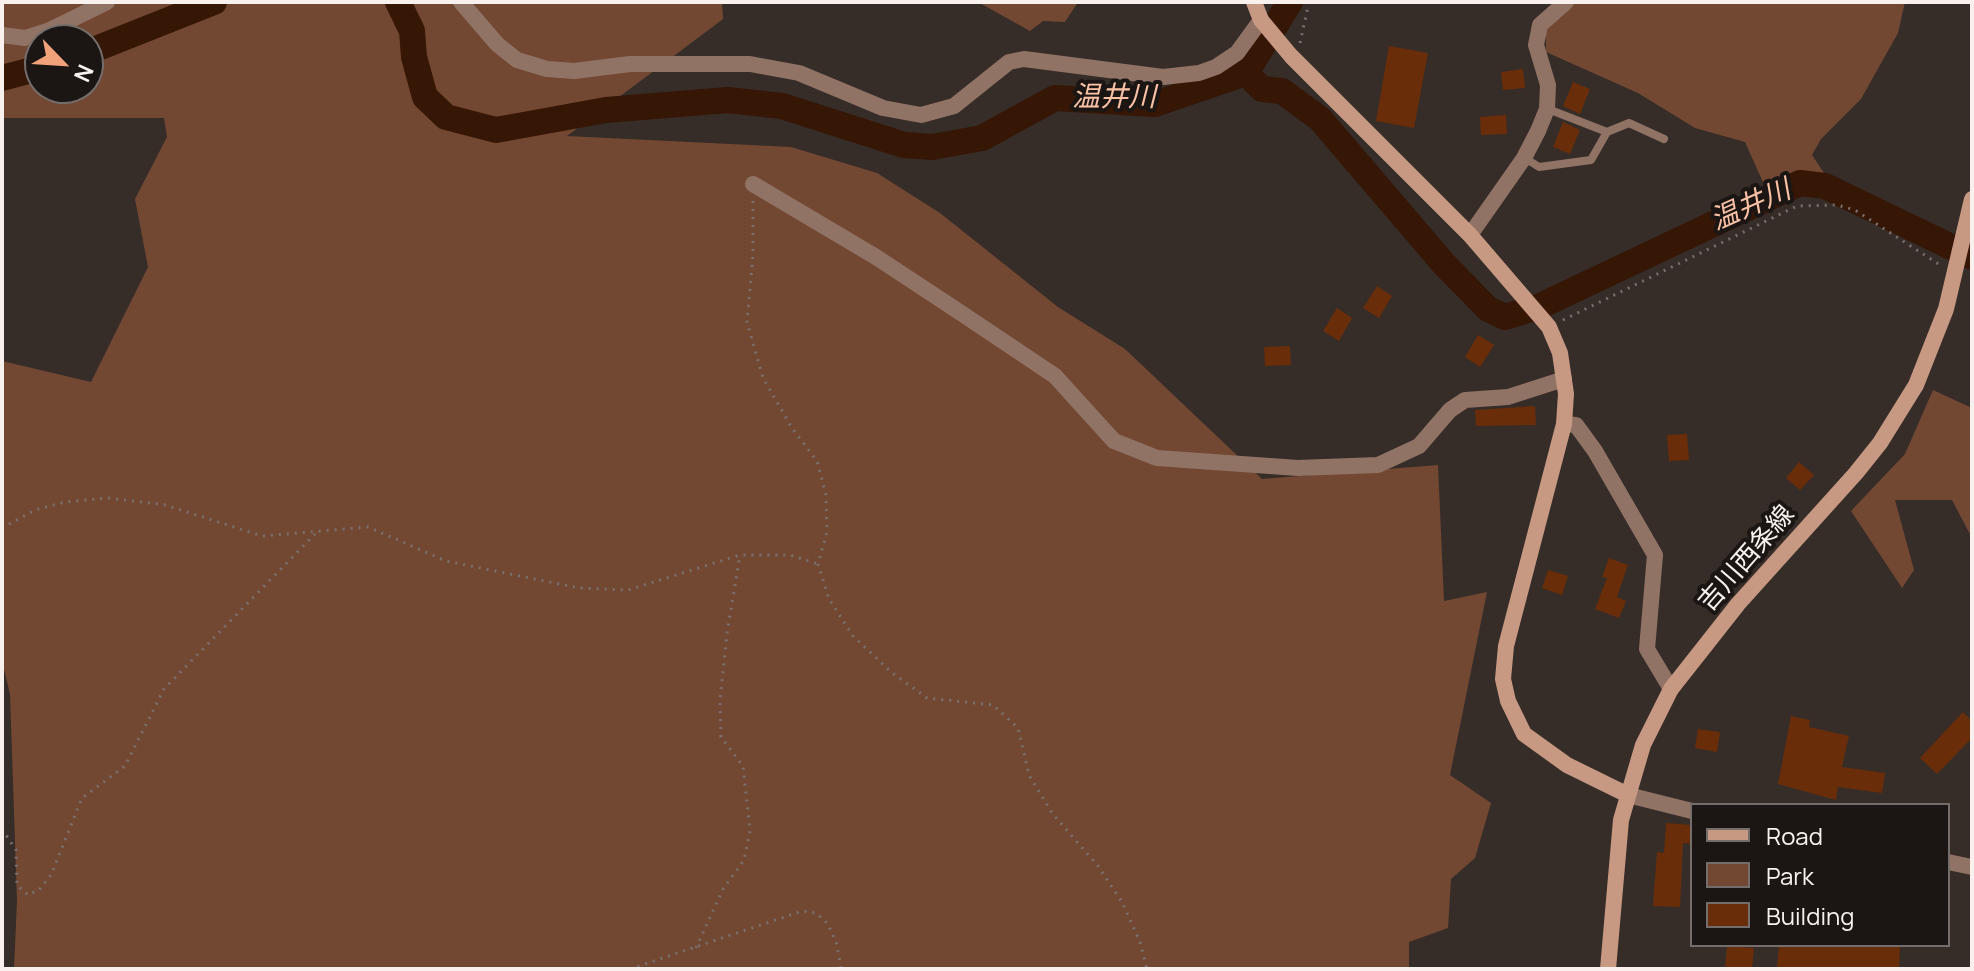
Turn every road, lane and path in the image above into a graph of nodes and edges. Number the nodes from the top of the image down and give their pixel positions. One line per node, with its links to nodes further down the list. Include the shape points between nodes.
1 (107, 2): 7 (street, via 25,38)
2 (461, 2): 6 (street, via 517,60 547,69 750,64 799,73 883,108 921,115 954,106 997,70 1024,59 1163,77 1199,73 1237,53)
3 (1254, 2): 6 (street)
4 (1309, 2): 8 (path, via 1300,45)
5 (1566, 2): 9 (street, via 1540,25 1536,45 1548,85)
6 (1261, 20): 8 (street)
7 (2, 35)
8 (1289, 53): 15 (street)
9 (1547, 109): 10 (lane); 12 (street)
10 (1607, 132): 11 (lane, via 1629,123); 12 (lane, via 1591,160 1539,167)
11 (1664, 139)
12 (1524, 158): 15 (street)
13 (753, 184): 18 (street, via 876,257 1055,376 1114,441 1157,458 1298,468 1378,465 1419,446 1465,400 1508,397); 23 (path, via 747,322 763,378 817,461 826,495 827,532)
14 (1972, 199): 16 (street, 吉川西条線)
15 (1470, 235): 17 (street)
16 (1956, 269): 17 (path, via 1855,210 1807,205); 24 (street, 吉川西条線, via 1916,385 1880,443)
17 (1547, 324): 18 (street)
18 (1564, 379): 19 (street)
19 (1564, 424): 24 (street, via 1576,425 1595,451 1655,555 1647,649); 25 (street, via 1506,646 1503,679 1524,734 1567,765)
20 (2, 528): 21 (path, via 35,510 109,498 165,505 262,536)
21 (315, 534): 22 (path, via 368,527 446,561 602,590 628,590); 27 (path, via 164,689 125,766 82,798 51,875 39,890 28,895 17,885 16,850)
22 (740, 555): 23 (path, via 790,555); 30 (path, via 720,713 721,737 743,766 750,831 744,860 723,889)
23 (818, 564): 33 (path, via 829,599 853,636 891,672 927,698 993,705 1018,728 1029,775 1122,902)
24 (1671, 689): 25 (street, 吉川西条線, via 1643,745)
25 (1628, 795): 26 (street); 34 (street, 吉川西条線, via 1621,820)
26 (1690, 810)
27 (2, 829)
28 (1950, 862): 29 (street)
29 (1972, 867)
30 (696, 948): 31 (path); 32 (path, via 802,911 816,913 828,924)
31 (630, 969)
32 (841, 969)
33 (1147, 969)
34 (1608, 969)

